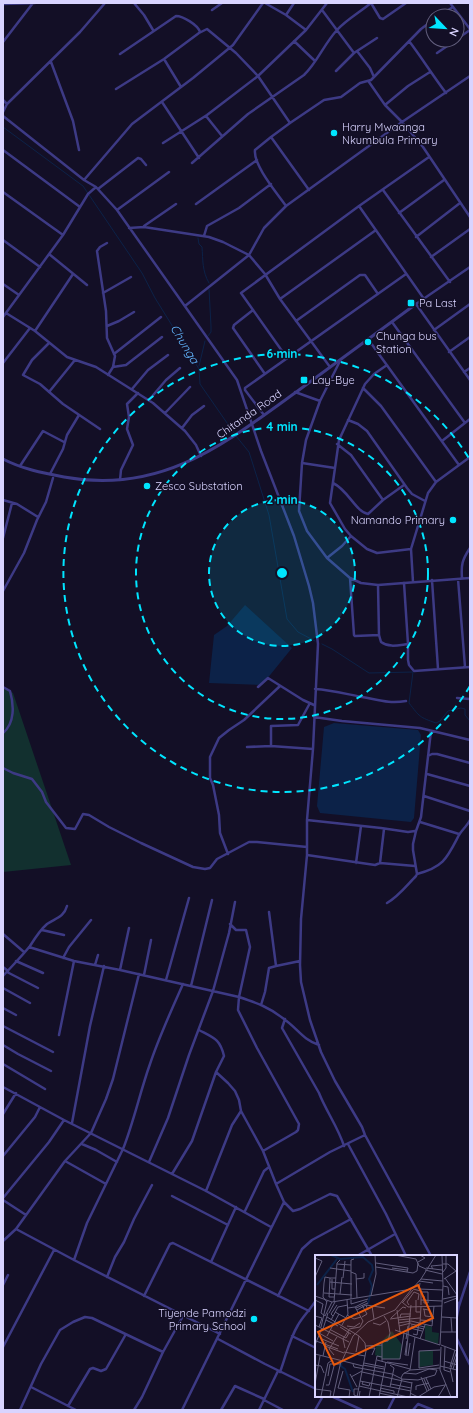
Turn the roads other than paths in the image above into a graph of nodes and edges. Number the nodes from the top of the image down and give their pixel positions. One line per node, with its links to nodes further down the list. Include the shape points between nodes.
1 (34, 3): 11 (street); 25 (street)
2 (105, 3): 33 (street)
3 (135, 3): 17 (street)
4 (222, 3): 13 (street)
5 (264, 3): 15 (street); 26 (street)
6 (294, 3): 15 (street)
7 (327, 3): 14 (street)
8 (371, 3): 9 (street, via 383,19); 19 (street)
9 (406, 3)
10 (450, 3): 12 (street)
11 (3, 4)
12 (453, 7): 20 (street)
13 (212, 10)
14 (322, 10): 18 (street); 19 (street)
15 (286, 16): 18 (street)
16 (425, 25): 24 (street)
17 (153, 30): 21 (street, via 178,16 197,26); 30 (street)
18 (306, 30): 23 (street)
19 (337, 30): 28 (street); 32 (street)
20 (470, 30)
21 (200, 32): 26 (street, via 209,30); 31 (street)
22 (377, 38): 28 (street)
23 (294, 41): 32 (street); 36 (street)
24 (409, 41): 35 (street); 38 (street)
25 (3, 42)
26 (229, 48): 36 (street); 40 (street)
27 (444, 48): 29 (street)
28 (356, 52): 34 (street); 38 (street, via 370,68)
29 (437, 53)
30 (120, 54)
31 (164, 59): 40 (street); 41 (street)
32 (315, 61): 43 (street, via 304,75)
33 (51, 62): 46 (street); 58 (street, via 73,121)
34 (336, 71)
35 (430, 72): 42 (street); 47 (street)
36 (258, 76): 43 (street); 50 (street)
37 (470, 76): 42 (street)
38 (374, 77): 39 (street)
39 (369, 82): 47 (street); 52 (street, via 360,83 341,97 324,100)
40 (181, 86): 45 (street)
41 (116, 89)
42 (446, 93): 51 (street)
43 (272, 98): 52 (street); 54 (street)
44 (3, 100): 46 (street)
45 (162, 102): 53 (street); 65 (street, via 132,124)
46 (7, 104): 48 (street)
47 (385, 105): 51 (street)
48 (3, 112)
49 (3, 116): 65 (street)
50 (206, 116): 53 (street); 54 (street)
51 (402, 122): 59 (street); 69 (street)
52 (290, 123): 55 (street)
53 (182, 132): 56 (street); 60 (street)
54 (222, 136): 60 (street)
55 (271, 137): 61 (street, via 255,150); 69 (street)
56 (163, 143)
57 (3, 150): 77 (street)
58 (79, 150)
59 (429, 157): 66 (street); 70 (street)
60 (199, 158): 62 (street)
61 (257, 160): 67 (street); 74 (street)
62 (192, 163)
63 (146, 165): 68 (street, via 138,158)
64 (169, 172): 78 (street)
65 (84, 180): 68 (street)
66 (444, 180): 72 (street); 79 (street)
67 (271, 184): 75 (street); 86 (street, via 239,208 207,226)
68 (97, 188): 77 (street, via 89,193); 78 (street)
69 (309, 190): 75 (street)
70 (383, 190): 76 (street); 79 (street)
71 (3, 192): 85 (street)
72 (460, 203): 80 (street); 87 (street)
73 (176, 204): 81 (street)
74 (196, 204)
75 (286, 206): 91 (street, via 264,228)
76 (359, 206): 84 (street); 96 (street)
77 (80, 207): 85 (street)
78 (117, 210): 82 (street)
79 (399, 213): 87 (street)
80 (470, 217)
81 (144, 227): 82 (street); 86 (street)
82 (129, 228): 109 (street)
83 (470, 229): 92 (street)
84 (376, 230): 97 (street); 105 (street)
85 (63, 235): 90 (street)
86 (204, 236): 91 (street, via 224,242)
87 (416, 237): 92 (street)
88 (3, 240): 93 (street)
89 (106, 242): 102 (street, via 97,251)
90 (49, 254): 93 (street); 95 (street)
91 (249, 255): 96 (street); 109 (street)
92 (431, 257): 99 (street)
93 (40, 267): 104 (street)
94 (470, 267): 99 (street)
95 (73, 274): 101 (street); 120 (street)
96 (265, 274): 105 (street); 110 (street, via 241,293)
97 (406, 274): 103 (street); 106 (street)
98 (131, 278): 102 (street)
99 (450, 282): 106 (street)
100 (3, 284): 104 (street)
101 (87, 285)
102 (103, 293): 117 (street)
103 (378, 294): 115 (street, via 365,275 360,275); 124 (street)
104 (19, 295): 112 (street)
105 (280, 299): 115 (street)
106 (424, 299): 107 (street)
107 (416, 304): 116 (street, Chitanda Road); 119 (street)
108 (470, 304): 119 (street)
109 (185, 306): 156 (street, via 237,380)
110 (253, 310): 129 (street); 139 (street, via 233,328)
111 (134, 312): 117 (street)
112 (6, 313): 113 (street); 118 (street)
113 (3, 317)
114 (161, 317): 127 (street)
115 (296, 321): 124 (street)
116 (392, 322): 123 (street, Chitanda Road); 157 (street)
117 (107, 326): 127 (street, via 107,338)
118 (30, 328): 120 (street); 132 (street)
119 (434, 330): 126 (street)
120 (35, 331): 125 (street)
121 (162, 337): 134 (street, via 126,365)
122 (470, 337): 126 (street)
123 (368, 339): 131 (street, Chitanda Road); 133 (street)
124 (311, 342): 129 (street); 135 (street)
125 (50, 343): 130 (street); 145 (street, via 23,374)
126 (449, 352): 138 (street)
127 (114, 354): 134 (street)
128 (168, 355): 144 (street, via 148,370)
129 (288, 358): 139 (street)
130 (75, 360): 140 (street, via 96,367); 145 (street)
131 (340, 360): 135 (street, Chitanda Road); 149 (street)
132 (3, 363)
133 (387, 365): 143 (street, via 367,380); 160 (street)
134 (113, 367): 140 (street)
135 (330, 367): 146 (street, Chitanda Road)
136 (180, 368): 148 (street)
137 (470, 368): 138 (street)
138 (464, 372): 141 (street)
139 (264, 374): 153 (street, via 245,388)
140 (108, 375): 144 (street)
141 (470, 380)
142 (190, 387): 151 (street)
143 (363, 388): 155 (street); 173 (street, via 381,406)
144 (132, 389): 147 (street)
145 (49, 392): 152 (street)
146 (295, 392): 149 (street); 153 (street, Chitanda Road)
147 (138, 393): 148 (street); 172 (street, via 127,406 127,429 133,445 121,470)
148 (149, 400): 151 (street)
149 (320, 401): 166 (street, via 306,440)
150 (204, 406): 158 (street, via 192,415)
151 (165, 413): 158 (street)
152 (79, 415): 159 (street); 161 (street)
153 (264, 415): 156 (street, Chitanda Road)
154 (470, 419): 157 (street)
155 (348, 420): 162 (street); 175 (street, via 367,431)
156 (253, 423): 163 (street, Chitanda Road); 203 (street, via 261,451 294,536 311,592 318,644)
157 (465, 423): 160 (street)
158 (182, 428): 163 (street, via 196,445)
159 (100, 429)
160 (442, 441): 167 (street)
161 (64, 442): 168 (street, via 43,431); 170 (street)
162 (337, 444): 169 (street); 177 (street, via 351,455)
163 (201, 456): 172 (street, Chitanda Road, via 150,475)
164 (470, 457): 167 (street)
165 (3, 459): 168 (street, Chitanda Road)
166 (302, 463): 169 (street); 185 (street, via 299,513 311,538)
167 (459, 465): 173 (street)
168 (20, 466): 170 (street, Chitanda Road)
169 (335, 468): 174 (street)
170 (50, 474): 172 (street, Chitanda Road, via 90,481)
171 (53, 478): 180 (street, via 46,502)
172 (120, 481)
173 (436, 482): 178 (street)
174 (333, 483): 177 (street, via 342,488 362,513 369,514); 181 (street, via 330,503)
175 (404, 485): 177 (street); 178 (street, via 412,494)
176 (3, 500): 179 (street)
177 (383, 500)
178 (425, 501): 184 (street)
179 (12, 503): 180 (street); 182 (street)
180 (38, 517): 194 (street, via 24,553)
181 (351, 536): 184 (street, via 377,553); 185 (street)
182 (3, 538)
183 (470, 548): 187 (street, via 462,564)
184 (411, 549): 191 (street)
185 (327, 558): 186 (street)
186 (350, 578): 193 (street, via 361,583); 195 (street, via 354,635)
187 (462, 578): 188 (street); 189 (street)
188 (470, 578)
189 (458, 579): 190 (street); 197 (street)
190 (432, 580): 191 (street); 199 (street)
191 (413, 582): 192 (street)
192 (404, 583): 193 (street); 196 (street)
193 (378, 585): 195 (street)
194 (3, 591)
195 (379, 635): 196 (street, via 385,645)
196 (408, 644): 199 (street, via 408,660 414,671)
197 (465, 667): 198 (street); 199 (street)
198 (470, 667)
199 (438, 669)
200 (280, 686): 202 (street, via 268,678); 207 (street); 231 (street, via 244,720 219,738 210,757 210,778 219,815 220,832)
201 (3, 687): 211 (street, via 10,692 13,706 11,722)
202 (258, 687)
203 (315, 689): 206 (street, via 392,703); 208 (street)
204 (457, 698): 205 (street)
205 (470, 699)
206 (406, 701)
207 (310, 703): 208 (street); 213 (street, via 298,725 272,726)
208 (314, 705): 209 (street)
209 (314, 717): 210 (street); 215 (street)
210 (431, 731): 212 (street); 216 (street)
211 (3, 732)
212 (470, 740)
213 (271, 746): 214 (street); 215 (street)
214 (247, 747)
215 (313, 749): 223 (street)
216 (428, 756): 217 (street, via 438,754); 219 (street)
217 (470, 763)
218 (3, 768): 231 (street, via 32,779 66,828 75,829 83,814 193,868 205,870 217,859)
219 (427, 774): 220 (street); 221 (street)
220 (470, 786)
221 (424, 796): 222 (street); 225 (street)
222 (470, 811)
223 (307, 820): 226 (street); 230 (street)
224 (470, 820): 229 (street)
225 (420, 822): 228 (street); 229 (street)
226 (360, 826): 227 (street); 233 (street)
227 (384, 829): 228 (street); 234 (street)
228 (416, 831): 235 (street, via 413,850)
229 (459, 834): 236 (street, via 444,861 430,870)
230 (307, 847): 231 (street, via 251,842); 232 (street)
231 (228, 854)
232 (306, 855): 233 (street); 256 (street)
233 (356, 863): 234 (street)
234 (380, 863): 235 (street)
235 (415, 866): 236 (street)
236 (416, 874): 240 (street, via 406,888)
237 (189, 898): 267 (street)
238 (212, 900): 269 (street)
239 (235, 902): 244 (street)
240 (387, 903)
241 (67, 906): 246 (street, via 65,913)
242 (269, 912): 259 (street)
243 (91, 920): 253 (street)
244 (230, 924): 272 (street, via 226,948); 273 (street, via 236,930 246,930 250,947)
245 (129, 928): 261 (street)
246 (42, 929): 248 (street); 250 (street)
247 (3, 934): 251 (street)
248 (64, 935)
249 (151, 940): 265 (street)
250 (28, 947): 251 (street); 253 (street)
251 (24, 952): 254 (street)
252 (98, 955): 257 (street)
253 (63, 958): 255 (street)
254 (16, 961): 262 (street); 263 (street)
255 (74, 961): 257 (street); 281 (street)
256 (300, 961): 259 (street); 283 (street, via 306,1006)
257 (95, 965): 258 (street)
258 (104, 966): 261 (street); 295 (street)
259 (276, 966): 275 (street, via 268,970)
260 (3, 967): 262 (street)
261 (120, 970): 264 (street)
262 (7, 972): 266 (street); 271 (street)
263 (43, 973)
264 (139, 974): 265 (street); 296 (street, via 113,1079)
265 (144, 975): 267 (street)
266 (3, 976)
267 (166, 980): 268 (street)
268 (183, 984): 269 (street); 301 (street, via 160,1035)
269 (191, 986): 272 (street)
270 (3, 988): 274 (street)
271 (38, 988)
272 (213, 991): 273 (street); 280 (street)
273 (239, 997): 275 (street); 302 (street, via 239,1013 299,1124 296,1132)
274 (30, 1003)
275 (261, 1005): 278 (street)
276 (3, 1008): 277 (street)
277 (16, 1015)
278 (285, 1019): 283 (street, via 307,1040); 300 (street, via 283,1030 319,1093)
279 (3, 1026): 284 (street)
280 (199, 1030): 287 (street, via 216,1039 222,1046 224,1056); 306 (street, via 168,1118)
281 (59, 1035)
282 (3, 1045): 286 (street)
283 (319, 1046): 297 (street)
284 (53, 1052)
285 (3, 1064): 289 (street)
286 (51, 1071)
287 (216, 1072): 292 (street, via 235,1091); 308 (street, via 192,1141)
288 (3, 1087): 290 (street)
289 (45, 1089)
290 (16, 1094): 291 (street); 293 (street)
291 (40, 1107): 294 (street); 303 (street, via 35,1117)
292 (241, 1110): 302 (street); 312 (street, via 232,1125)
293 (3, 1114)
294 (64, 1120): 295 (street); 314 (street)
295 (72, 1123): 296 (street)
296 (91, 1133): 298 (street); 301 (street)
297 (365, 1136): 299 (street); 330 (street)
298 (82, 1144): 304 (street); 305 (street)
299 (348, 1144): 300 (street); 323 (street)
300 (344, 1146): 310 (street)
301 (123, 1149): 305 (street); 306 (street)
302 (263, 1151): 307 (street)
303 (3, 1156)
304 (65, 1162): 309 (street); 318 (street)
305 (116, 1162): 309 (street)
306 (149, 1162): 308 (street)
307 (269, 1167): 310 (street); 317 (street, via 264,1171)
308 (172, 1174): 312 (street)
309 (106, 1184): 331 (street, via 83,1230)
310 (276, 1184): 315 (street)
311 (152, 1185): 335 (street)
312 (206, 1191): 316 (street)
313 (172, 1196): 320 (street)
314 (3, 1199): 318 (street)
315 (284, 1202): 319 (street, via 296,1211 334,1194); 321 (street)
316 (236, 1207): 317 (street); 320 (street)
317 (244, 1211): 321 (street)
318 (26, 1215): 322 (street)
319 (351, 1219): 326 (street); 339 (street, via 312,1240 302,1249)
320 (228, 1225): 332 (street)
321 (272, 1227): 336 (street)
322 (16, 1229): 324 (street); 325 (street)
323 (395, 1234): 326 (street); 329 (street)
324 (3, 1241)
325 (54, 1250): 331 (street); 351 (street)
326 (368, 1250): 327 (street); 328 (street)
327 (359, 1255)
328 (371, 1255)
329 (406, 1255)
330 (429, 1255)
331 (74, 1260): 335 (street)
332 (211, 1262): 336 (street); 338 (street, via 172,1243)
333 (470, 1272): 342 (street)
334 (8, 1275): 337 (street)
335 (107, 1276): 338 (street)
336 (246, 1280): 339 (street); 347 (street)
337 (3, 1284)
338 (144, 1296): 344 (street)
339 (278, 1296): 343 (street)
340 (315, 1302): 343 (street)
341 (457, 1302): 342 (street)
342 (459, 1306): 345 (street)
343 (309, 1311): 348 (street)
344 (183, 1316): 347 (street); 353 (street)
345 (457, 1316)
346 (126, 1334): 353 (street); 356 (street, via 85,1316 72,1322 58,1332); 362 (street, via 106,1369 101,1371 91,1367)
347 (220, 1334): 349 (street)
348 (292, 1336): 352 (street); 355 (street)
349 (218, 1338): 355 (street); 366 (street)
350 (457, 1341): 354 (street)
351 (3, 1347)
352 (315, 1348)
353 (163, 1352): 365 (street)
354 (470, 1365)
355 (279, 1371): 357 (street); 361 (street)
356 (31, 1387): 362 (street); 363 (street)
357 (315, 1389)
358 (322, 1397): 370 (street)
359 (333, 1397): 371 (street)
360 (394, 1397): 372 (street)
361 (264, 1400): 367 (street, via 235,1386); 368 (street); 369 (street)
362 (68, 1406): 364 (street)
363 (20, 1410)
364 (76, 1410)
365 (134, 1410)
366 (182, 1410)
367 (221, 1410)
368 (259, 1410)
369 (283, 1410)
370 (315, 1410)
371 (362, 1410)
372 (388, 1410)
373 (413, 1410): 374 (street, via 418,1404)
374 (433, 1410)

